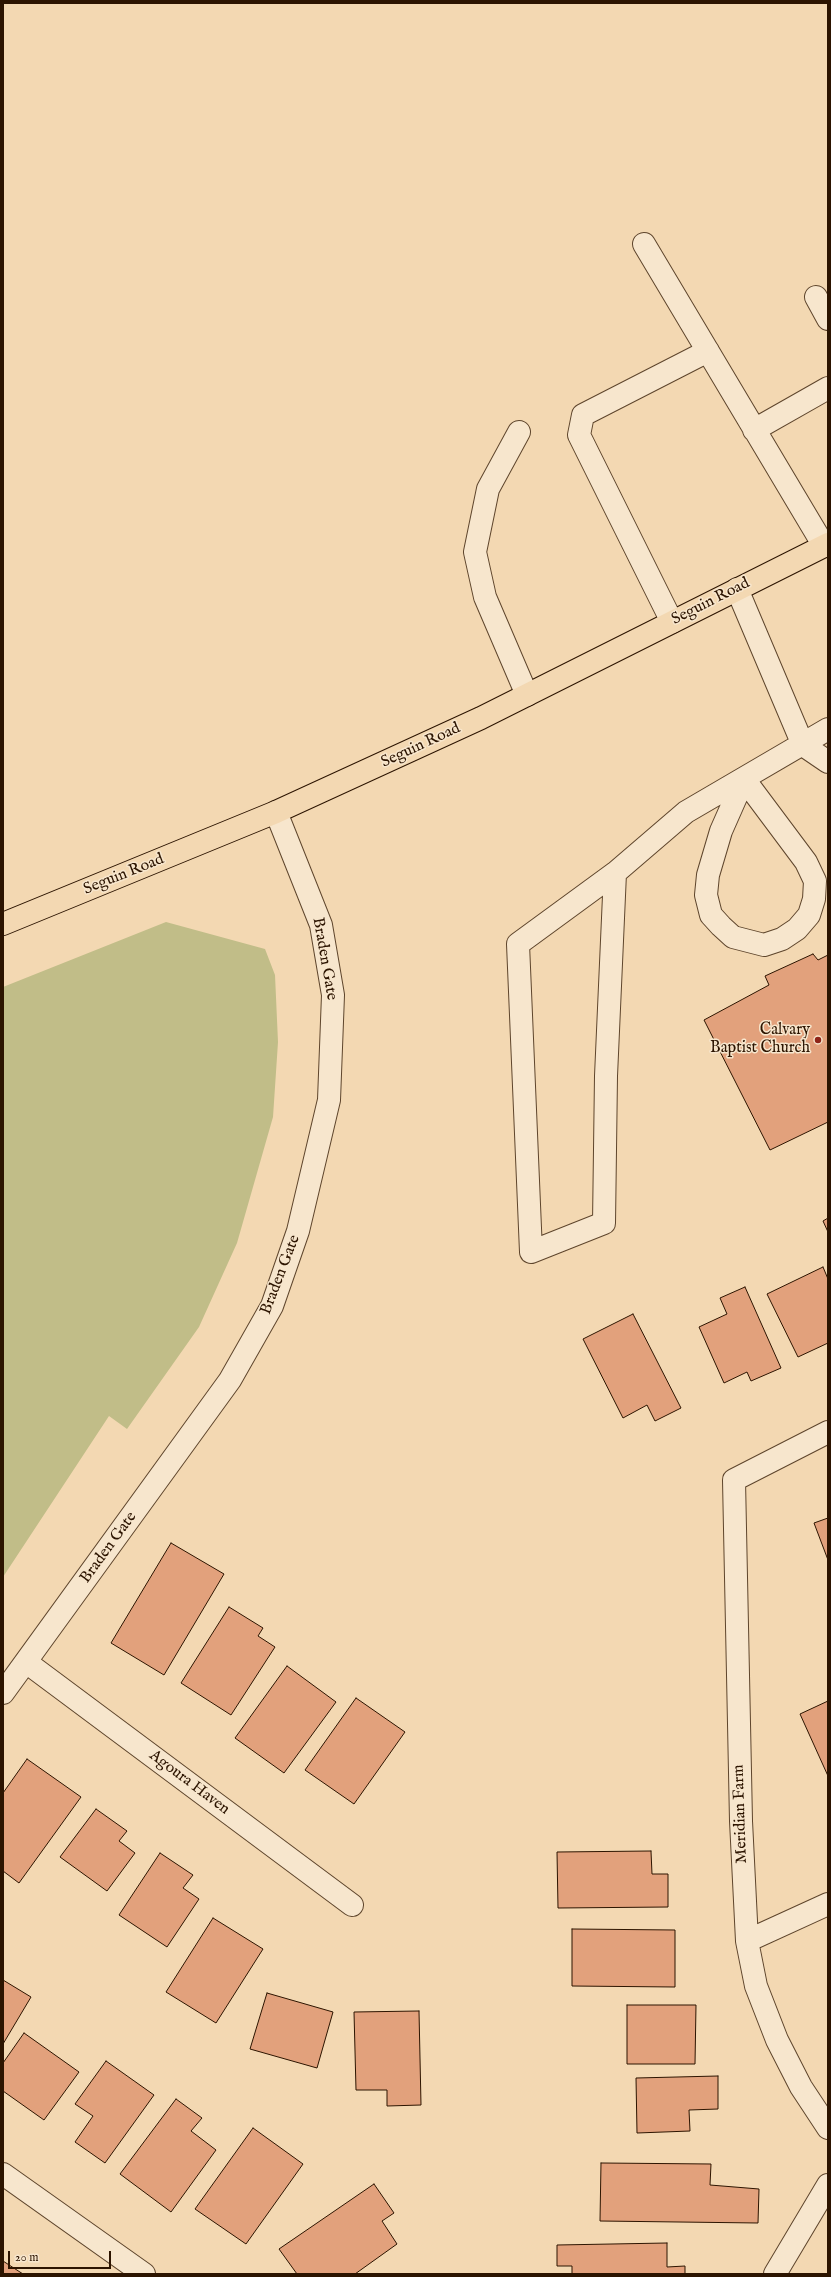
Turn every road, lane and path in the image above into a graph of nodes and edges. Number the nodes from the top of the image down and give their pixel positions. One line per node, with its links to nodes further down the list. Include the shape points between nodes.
1 (644, 244): 4 (street)
2 (816, 297): 3 (street)
3 (828, 319)
4 (708, 350): 6 (street); 10 (street, via 583,415 579,435)
5 (828, 388): 6 (street)
6 (754, 430): 8 (street)
7 (519, 432): 11 (street, via 488,489 475,552 485,597)
8 (826, 545): 9 (main road, Seguin Road)
9 (737, 590): 10 (main road, Seguin Road); 13 (street)
10 (672, 622): 11 (main road, Seguin Road)
11 (527, 695): 16 (main road, Seguin Road)
12 (828, 729): 13 (street)
13 (803, 745): 14 (street); 15 (street)
14 (828, 762)
15 (744, 778): 15 (street, via 721,831 708,875 706,895 711,916 733,937 764,945 782,939 808,916 814,899 815,880 806,862); 17 (street, via 686,812)
16 (276, 812): 18 (main road, Seguin Road); 20 (street, Braden Gate, via 321,925 333,995 329,1100 298,1231 272,1306 230,1380)
17 (614, 872): 17 (street, via 518,944 531,1252 604,1223 606,1076)
18 (3, 924)
19 (828, 1432): 24 (street, Meridian Farm, via 734,1480 741,1821)
20 (26, 1662): 21 (street, Braden Gate); 23 (street, Agoura Haven)
21 (3, 1693)
22 (828, 1904): 24 (street)
23 (352, 1905)
24 (747, 1941): 25 (street, Meridian Farm, via 756,1986 777,2040 800,2087)
25 (828, 2128)
26 (3, 2174): 28 (street)
27 (828, 2184): 29 (street)
28 (144, 2274)
29 (775, 2274)

